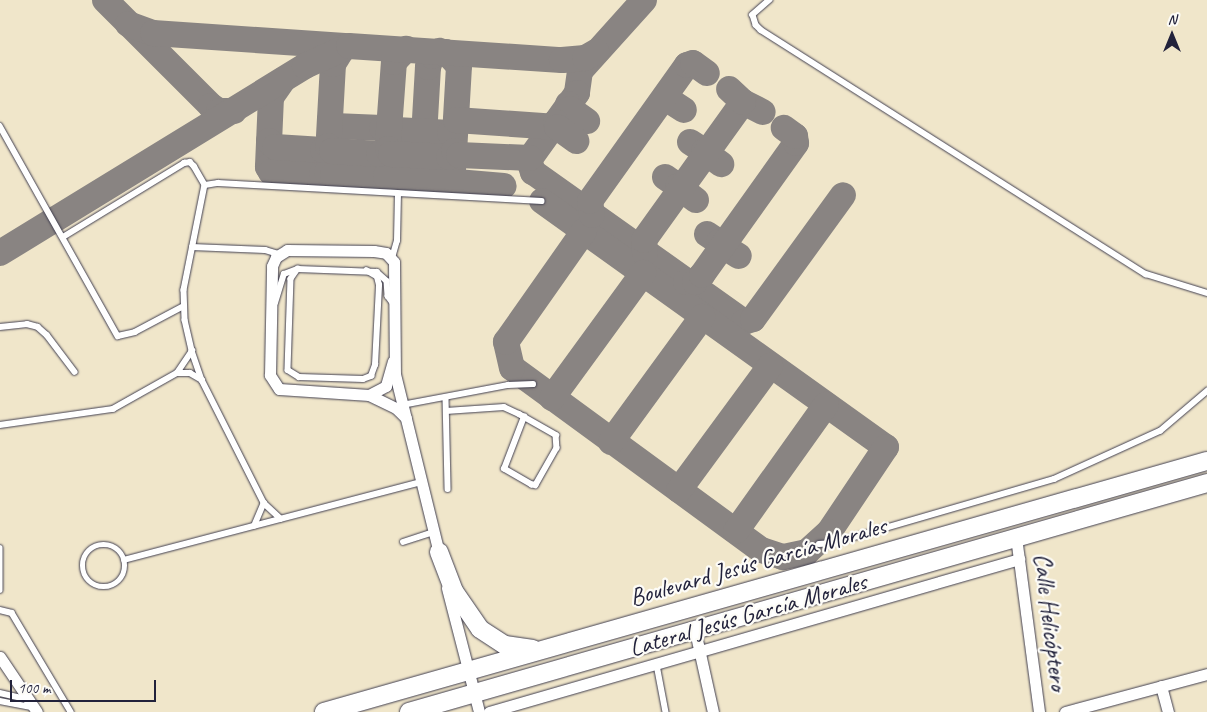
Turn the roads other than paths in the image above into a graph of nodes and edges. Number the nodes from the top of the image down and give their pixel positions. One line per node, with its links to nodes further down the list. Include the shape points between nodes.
1 (770, 0): 12 (lane, via 753,15 756,26 761,30 1146,274)
2 (0, 126): 6 (lane)
3 (206, 185): 4 (lane, via 218,182); 6 (lane, via 194,166 186,162); 7 (lane)
4 (398, 195): 5 (lane); 9 (lane, via 397,242)
5 (542, 201)
6 (63, 237): 14 (lane, via 118,336 130,335)
7 (192, 247): 8 (lane, via 257,249); 14 (lane)
8 (279, 254): 9 (street, via 287,250 374,251); 15 (street, via 272,266)
9 (392, 258): 13 (street, via 396,266)
10 (298, 269): 11 (lane); 11 (lane, via 291,279 288,370 299,377 346,379 367,378 375,370 379,285 377,277); 15 (lane, via 284,274)
11 (367, 271): 13 (lane, via 378,272 384,277 388,296)
12 (1207, 293)
13 (395, 304): 18 (street)
14 (184, 306): 17 (lane)
15 (271, 316): 24 (street, via 270,375 279,388)
16 (0, 327): 19 (lane, via 27,324 38,327 47,334)
17 (192, 351): 20 (lane); 21 (lane)
18 (393, 361): 24 (street, via 386,386); 26 (street)
19 (75, 372)
20 (177, 373): 21 (lane, via 190,373); 29 (lane, via 113,408)
21 (202, 380): 36 (lane)
22 (533, 384): 25 (lane, via 508,385)
23 (1207, 391): 44 (lane, via 1160,431 1045,482 834,543)
24 (369, 395): 26 (street)
25 (446, 398): 26 (lane); 27 (lane)
26 (399, 406): 31 (street, via 406,418)
27 (446, 411): 28 (lane, via 494,406); 34 (lane)
28 (524, 417): 28 (lane, via 556,435 558,442 553,459 536,485 504,469)
29 (0, 426)
30 (1207, 461): 33 (main road, Boulevard Jesús García Morales)
31 (422, 482): 38 (lane); 41 (street)
32 (1207, 483): 37 (main road, Boulevard Jesús García Morales)
33 (1116, 486): 35 (main road, Boulevard Jesús García Morales); 37 (main road)
34 (448, 489)
35 (1066, 500): 39 (main road); 50 (main road, Boulevard Jesús García Morales)
36 (264, 503): 38 (lane); 40 (lane)
37 (1120, 507): 39 (main road, Boulevard Jesús García Morales)
38 (280, 519): 40 (lane)
39 (1071, 522): 42 (main road, Boulevard Jesús García Morales)
40 (254, 526): 48 (lane)
41 (434, 532): 43 (lane); 46 (street)
42 (1016, 537): 47 (street, Calle Helicóptero); 52 (main road, Boulevard Jesús García Morales)
43 (403, 542)
44 (818, 544)
45 (0, 548): 49 (lane)
46 (439, 552): 53 (main road, via 454,592 480,629 494,639 517,648); 57 (street)
47 (1019, 559): 54 (street, Lateral Jesús García Morales); 71 (street, Calle Helicóptero)
48 (124, 560): 48 (lane, via 110,546 96,546 86,556 83,569 90,581 108,586 123,573)
49 (0, 590)
50 (742, 593): 52 (main road, via 697,616); 53 (main road, Boulevard Jesús García Morales)
51 (0, 610): 64 (lane, via 12,613)
52 (694, 631): 54 (street); 61 (main road, Boulevard Jesús García Morales)
53 (554, 647): 57 (main road, Boulevard Jesús García Morales)
54 (700, 653): 56 (street, Lateral Jesús García Morales); 70 (street)
55 (0, 657): 63 (street)
56 (657, 665): 68 (street, Lateral Jesús García Morales); 69 (lane)
57 (467, 670): 61 (street); 65 (main road, Boulevard Jesús García Morales)
58 (1207, 674): 59 (street)
59 (1161, 686): 72 (street); 73 (street)
60 (0, 693): 63 (lane)
61 (474, 694): 66 (main road, Boulevard Jesús García Morales); 67 (street)
62 (0, 701): 63 (lane)
63 (34, 706)
64 (71, 712)
65 (324, 712)
66 (409, 712)
67 (479, 712)
68 (489, 712)
69 (666, 712)
70 (713, 712)
71 (1039, 712)
72 (1065, 712)
73 (1168, 712)

